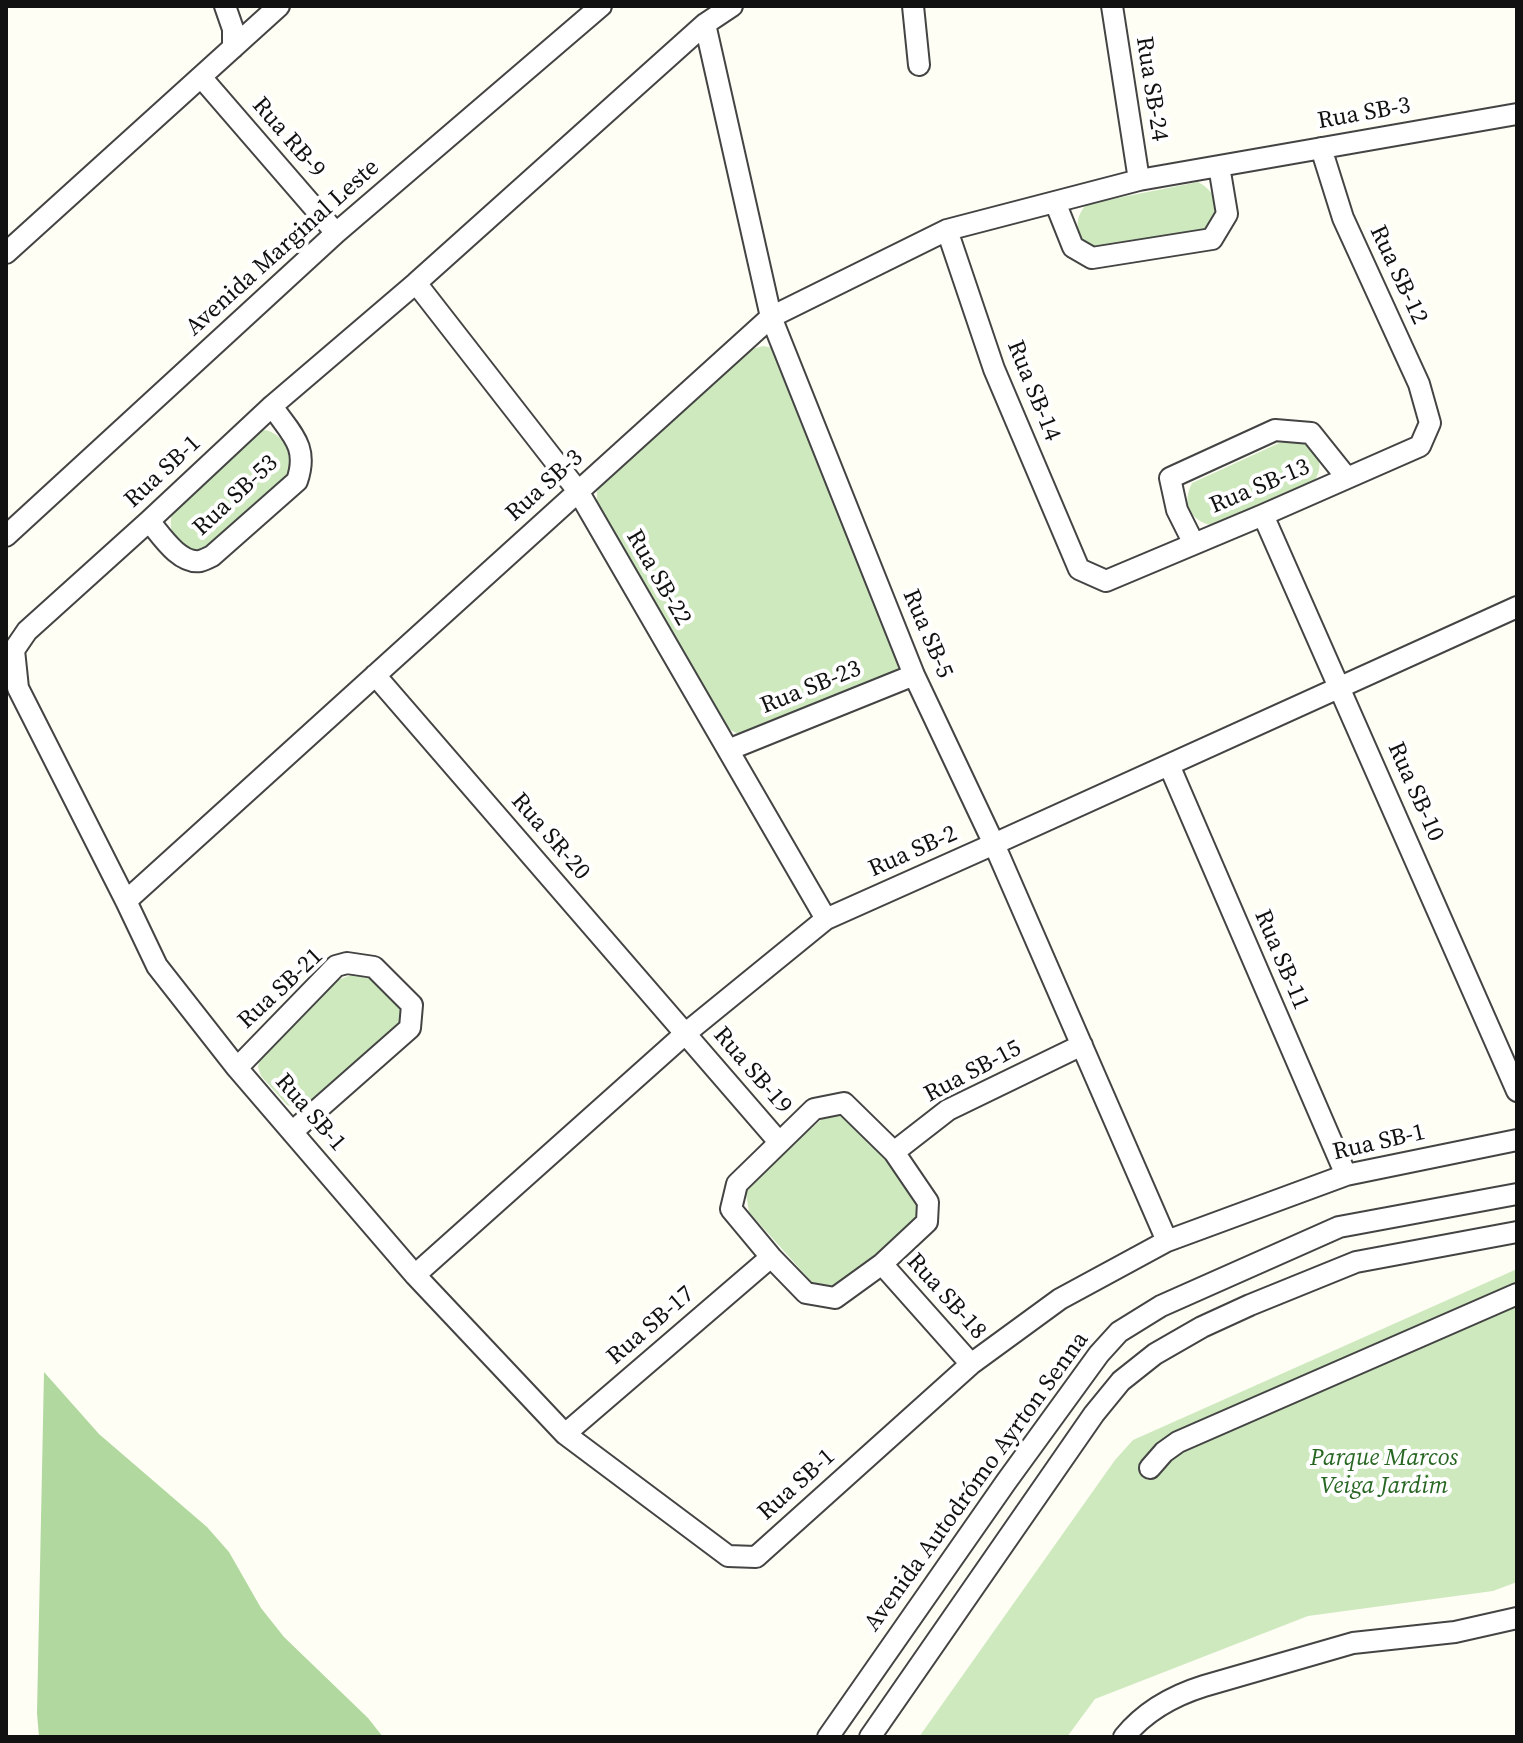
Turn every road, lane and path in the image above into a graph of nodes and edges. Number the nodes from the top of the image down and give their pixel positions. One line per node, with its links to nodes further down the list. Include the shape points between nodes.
1 (225, 6): 8 (street)
2 (279, 6): 8 (street)
3 (601, 6): 17 (street, Avenida Marginal Leste)
4 (732, 6): 7 (street, Rua SB-1)
5 (913, 6): 9 (street)
6 (1112, 6): 14 (street, Rua SB-24)
7 (705, 24): 19 (street, Rua SB-1); 20 (street, Rua SB-5)
8 (233, 48): 10 (street)
9 (919, 65)
10 (201, 77): 17 (street, Rua RB-9); 18 (street)
11 (1517, 114): 12 (street, Rua SB-3)
12 (1321, 148): 13 (street, Rua SB-3); 22 (street, Rua SB-12, via 1343,218 1419,384)
13 (1219, 166): 14 (street, Rua SB-3); 15 (street, via 1227,214 1212,239 1092,258 1073,247)
14 (1139, 180): 15 (street, Rua SB-3)
15 (1055, 202): 16 (street, Rua SB-3)
16 (947, 230): 20 (street, Rua SB-3); 29 (street, Rua SB-14, via 994,369)
17 (336, 233): 27 (street, Avenida Marginal Leste)
18 (6, 253)
19 (416, 283): 21 (street, Rua SB-1); 24 (street, Rua SB-22)
20 (771, 317): 24 (street, Rua SB-3); 32 (street, Rua SB-5)
21 (272, 406): 26 (street, Rua SB-1); 26 (street, Rua SB-53, via 301,448 297,481 212,556 198,561 176,552)
22 (1430, 423): 23 (street, Rua SB-13, via 1420,446)
23 (1347, 478): 25 (street, Rua SB-13); 28 (street, Rua SB-13, via 1311,433 1275,430 1170,478 1177,510)
24 (578, 491): 31 (street, Rua SB-3); 34 (street, Rua SB-22)
25 (1263, 515): 28 (street, Rua SB-13); 33 (street, Rua SB-10)
26 (149, 521): 37 (street, Rua SB-1, via 27,631 14,650 18,688)
27 (6, 536)
28 (1194, 544): 29 (street, Rua SB-13, via 1106,581)
29 (1079, 569)
30 (1517, 609): 33 (street, Rua SB-2)
31 (375, 675): 37 (street, Rua SB-3); 39 (street, Rua SR-20)
32 (914, 675): 34 (street, Rua SB-23); 36 (street, Rua SB-5)
33 (1341, 687): 35 (street, Rua SB-2); 42 (street, Rua SB-10)
34 (728, 750): 38 (street, Rua SB-22)
35 (1169, 765): 36 (street, Rua SB-2); 47 (street, Rua SB-11)
36 (994, 844): 38 (street, Rua SB-2); 40 (street, Rua SB-5)
37 (126, 901): 41 (street, Rua SB-1, via 157,966)
38 (826, 919): 39 (street, Rua SB-2)
39 (686, 1033): 45 (street, Rua SB-19); 53 (street, Rua SB-2)
40 (1082, 1045): 46 (street, Rua SB-15, via 948,1110); 50 (street, Rua SB-5)
41 (237, 1068): 43 (street, Rua SB-1); 43 (street, Rua SB-21, via 336,966 374,967 412,1005 410,1028)
42 (1517, 1091)
43 (292, 1132): 53 (street, Rua SB-1)
44 (1517, 1140): 47 (street, Rua SB-1)
45 (779, 1142): 46 (street, Rua SB-19, via 814,1109 844,1103); 51 (street, Rua SB-19, via 737,1184 731,1209)
46 (894, 1152): 52 (street, Rua SB-18, via 928,1202 927,1222)
47 (1346, 1175): 50 (street, Rua SB-1)
48 (1517, 1194): 59 (street, Avenida Autodrómo Ayrton Senna, via 1339,1227 1161,1306 1119,1332)
49 (1517, 1232): 60 (street, via 1356,1262 1226,1316 1155,1354 1121,1381 1094,1414)
50 (1167, 1241): 55 (street, Rua SB-1, via 1060,1299)
51 (771, 1257): 52 (street, Rua SB-18, via 806,1293 835,1298); 56 (street, Rua SB-17)
52 (882, 1264): 55 (street, Rua SB-18)
53 (415, 1275): 56 (street, Rua SB-1)
54 (1517, 1294): 57 (street, via 1178,1442)
55 (971, 1364): 56 (street, Rua SB-1, via 756,1557 728,1556)
56 (565, 1434)
57 (1150, 1468)
58 (1517, 1618): 63 (street, via 1455,1632 1353,1643 1204,1686 1162,1703)
59 (869, 1678): 60 (street); 61 (street, Avenida Autodrómo Ayrton Senna)
60 (896, 1701): 62 (street)
61 (828, 1737)
62 (870, 1737)
63 (1124, 1737)

